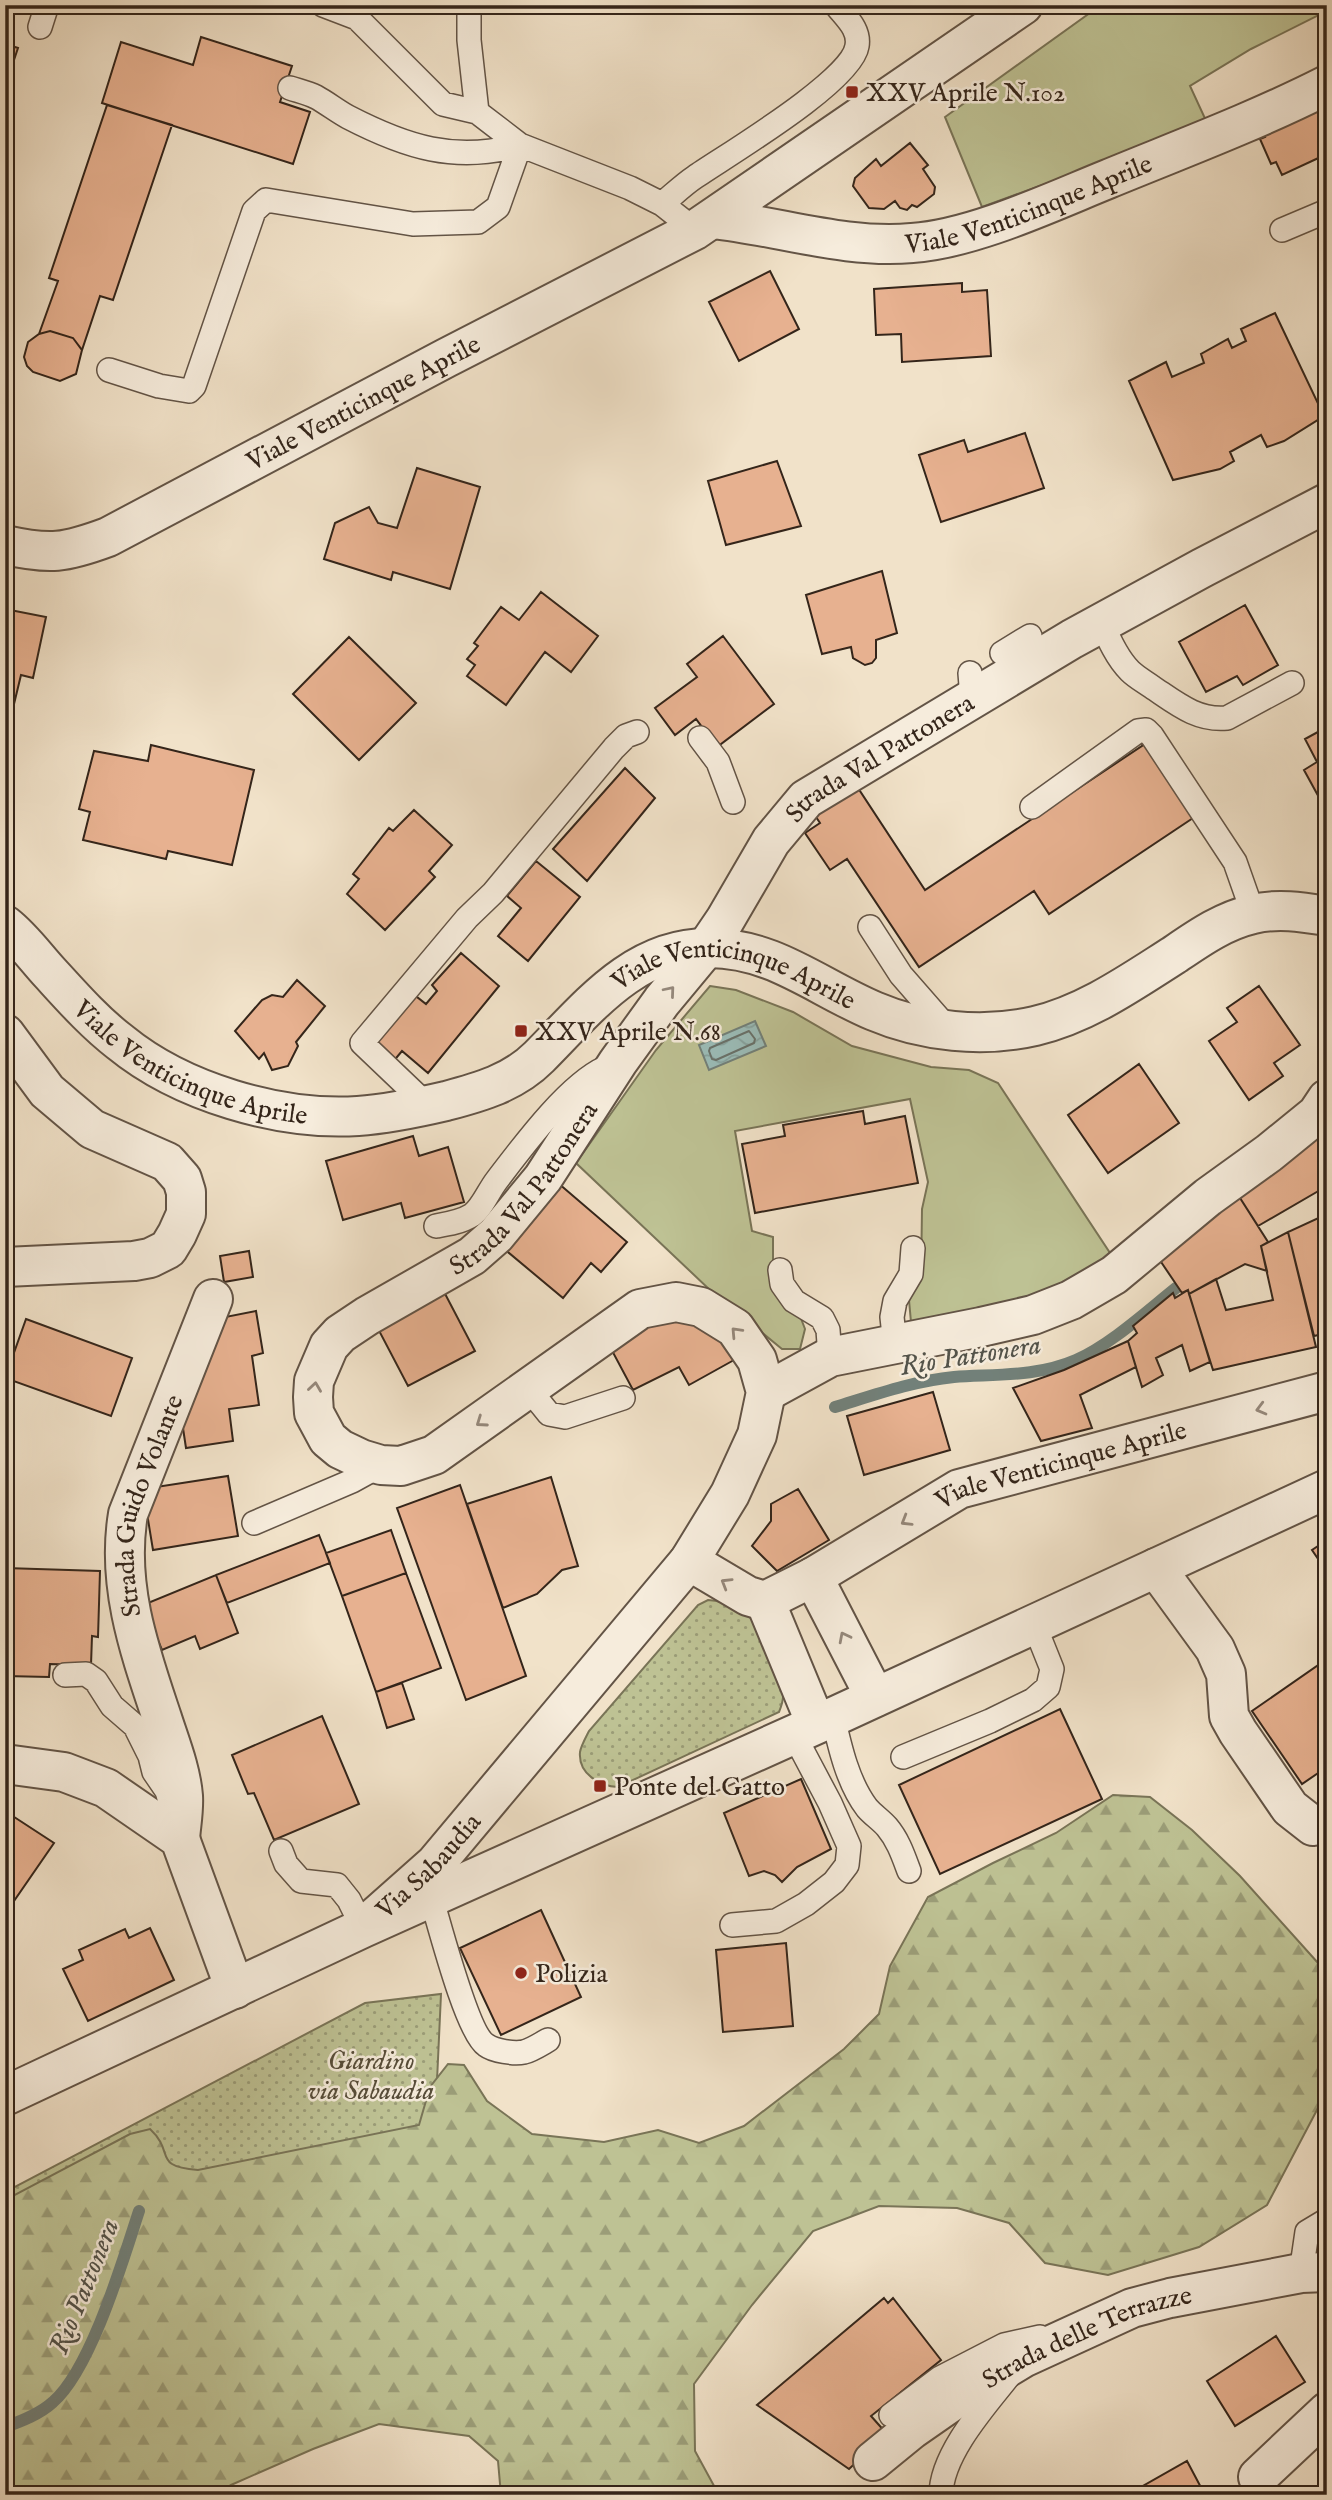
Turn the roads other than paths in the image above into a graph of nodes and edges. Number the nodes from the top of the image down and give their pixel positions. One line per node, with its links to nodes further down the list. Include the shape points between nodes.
1 (323, 5): 7 (lane, via 357,18 443,104)
2 (469, 5): 7 (lane)
3 (835, 5): 9 (lane, via 856,30 853,60 827,85)
4 (1023, 5): 11 (street, Viale Venticinque Aprile)
5 (1327, 85): 11 (street, Viale Venticinque Aprile, via 1042,205 939,239 855,243 754,223)
6 (290, 88): 8 (lane, via 399,141 460,153)
7 (477, 112): 8 (lane)
8 (520, 145): 9 (lane); 13 (lane, via 498,207 478,222 413,224 265,200 254,211 194,386 189,391 159,386)
9 (662, 204): 11 (lane)
10 (1327, 211): 12 (lane)
11 (704, 224): 15 (street, Viale Venticinque Aprile, via 108,537 72,550 44,552)
12 (1282, 230)
13 (109, 370)
14 (1327, 503): 16 (street, Strada Val Pattonera)
15 (5, 545)
16 (1102, 623): 19 (lane, via 1131,673 1199,716 1227,718); 28 (street, Strada Val Pattonera, via 971,686 806,799 771,841)
17 (1030, 636): 18 (lane)
18 (1002, 653)
19 (1292, 683)
20 (637, 732): 33 (lane, via 614,748 362,1043)
21 (700, 738): 22 (lane, via 718,762)
22 (733, 802)
23 (1032, 807): 24 (lane, via 1138,731 1146,730 1235,862)
24 (1253, 914): 25 (street, Viale Venticinque Aprile, via 1288,910); 29 (street, Viale Venticinque Aprile, via 1218,926 1081,1010 1035,1026)
25 (1327, 916)
26 (5, 925): 33 (street, Viale Venticinque Aprile, via 119,1042 193,1085 290,1113 354,1116)
27 (870, 927): 29 (lane, via 901,975)
28 (706, 947): 29 (street, Viale Venticinque Aprile, via 746,951 780,963 874,1011 912,1025); 31 (street, Strada Val Pattonera, one-way to 28); 33 (street, Viale Venticinque Aprile, via 637,966 510,1079)
29 (949, 1030)
30 (5, 1034): 36 (street, via 47,1091 92,1129 167,1162 182,1179 186,1192 186,1214 177,1234 168,1249 150,1258)
31 (618, 1062): 34 (lane, via 592,1074 558,1107 519,1151 474,1214); 45 (street, Strada Val Pattonera, one-way to 31, via 340,1449 328,1439 314,1413 314,1381 329,1346 367,1316 472,1256 496,1235 543,1178)
32 (1327, 1099): 39 (street, via 1317,1114 1114,1275 1071,1300 1033,1315)
33 (427, 1105)
34 (436, 1226)
35 (913, 1248): 39 (lane, via 911,1275 895,1301 892,1317)
36 (5, 1266)
37 (780, 1270): 40 (lane, via 782,1284 794,1301 821,1318 828,1330)
38 (213, 1299): 59 (street, Strada Guido Volante, via 126,1529 130,1614 183,1796)
39 (895, 1345): 40 (street)
40 (830, 1357): 43 (street)
41 (528, 1388): 43 (street, Strada Val Pattonera, one-way to 41, via 757,1360 736,1328 701,1307 676,1302 640,1309); 44 (lane, via 549,1415 565,1417); 45 (street, Strada Val Pattonera, one-way to 45, via 434,1455 401,1466)
42 (1327, 1391): 50 (street, Viale Venticinque Aprile, one-way to 50, via 959,1489)
43 (766, 1392): 48 (street, Strada Val Pattonera, via 757,1435 730,1493)
44 (623, 1398)
45 (381, 1465): 47 (lane)
46 (1327, 1489): 49 (street)
47 (254, 1523)
48 (689, 1561): 51 (street, one-way to 48); 64 (street, Via Sabaudia, via 435,1864)
49 (1156, 1568): 52 (street); 58 (street, via 1215,1648 1226,1674 1230,1716 1238,1731 1290,1808 1313,1826)
50 (813, 1577): 51 (street, Viale Venticinque Aprile); 54 (street, one-way to 50)
51 (765, 1601): 55 (street)
52 (1034, 1624): 54 (street); 56 (lane, via 1052,1669 1048,1687 1033,1700 990,1721)
53 (65, 1675): 59 (lane, via 86,1674 96,1681 112,1706 135,1726 153,1772 167,1791)
54 (876, 1697): 55 (street)
55 (814, 1725): 61 (lane, via 841,1750 867,1808 898,1843); 62 (street); 63 (lane, via 830,1803 849,1846 847,1865 807,1904 776,1921)
56 (903, 1757)
57 (5, 1764): 59 (street, via 64,1772 106,1788)
58 (1327, 1824)
59 (180, 1839): 65 (street, Strada Guido Volante)
60 (281, 1851): 64 (lane, via 301,1881 337,1885)
61 (909, 1871)
62 (431, 1897): 64 (street); 66 (lane, via 457,1982 485,2045 522,2052)
63 (732, 1925)
64 (363, 1928): 65 (street, Via Sabaudia)
65 (236, 1989): 67 (street, Via Sabaudia)
66 (548, 2040)
67 (5, 2096)
68 (1327, 2220): 69 (lane, via 1307,2232)
69 (1314, 2272): 70 (street, Strada delle Terrazze, via 1170,2298 1132,2308)
70 (1064, 2337): 71 (street, Strada delle Terrazze); 73 (lane, via 1034,2336 1004,2345 940,2378)
71 (1023, 2358): 74 (street, Strada delle Terrazze, via 957,2398); 76 (lane, via 955,2447)
72 (1327, 2412): 75 (street)
73 (891, 2415)
74 (873, 2461)
75 (1258, 2477)
76 (941, 2495)

